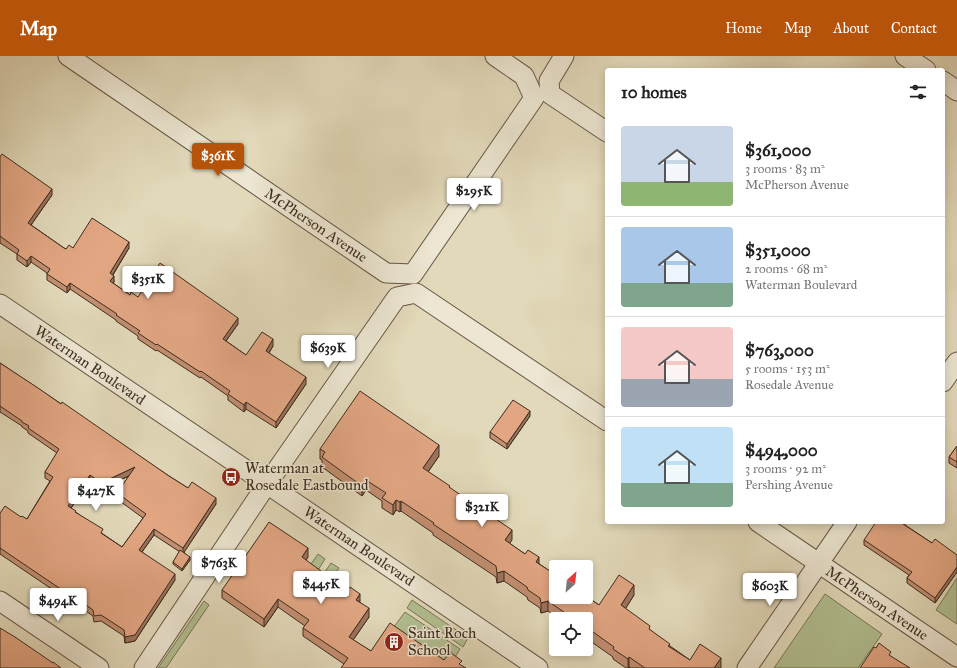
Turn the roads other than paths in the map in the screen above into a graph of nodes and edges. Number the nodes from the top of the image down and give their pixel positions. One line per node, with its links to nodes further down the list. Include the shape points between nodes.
1 (68, 56): 2 (street, McPherson Avenue, via 386,273 412,274 534,98 524,76)
2 (495, 56)
3 (564, 56): 8 (street, via 549,80 550,94)
4 (905, 56): 5 (street)
5 (923, 68)
6 (945, 82): 7 (street)
7 (957, 90)
8 (605, 131)
9 (0, 304): 13 (street, Waterman Boulevard)
10 (953, 363): 11 (street)
11 (945, 378)
12 (605, 420): 13 (street, via 416,293 397,297)
13 (267, 484): 20 (street); 21 (street, Waterman Boulevard)
14 (761, 524): 16 (street, McPherson Avenue)
15 (846, 524): 16 (street)
16 (819, 563): 18 (street, McPherson Avenue); 22 (street)
17 (0, 601): 19 (street)
18 (957, 657)
19 (99, 668)
20 (144, 668)
21 (538, 668)
22 (747, 668)

